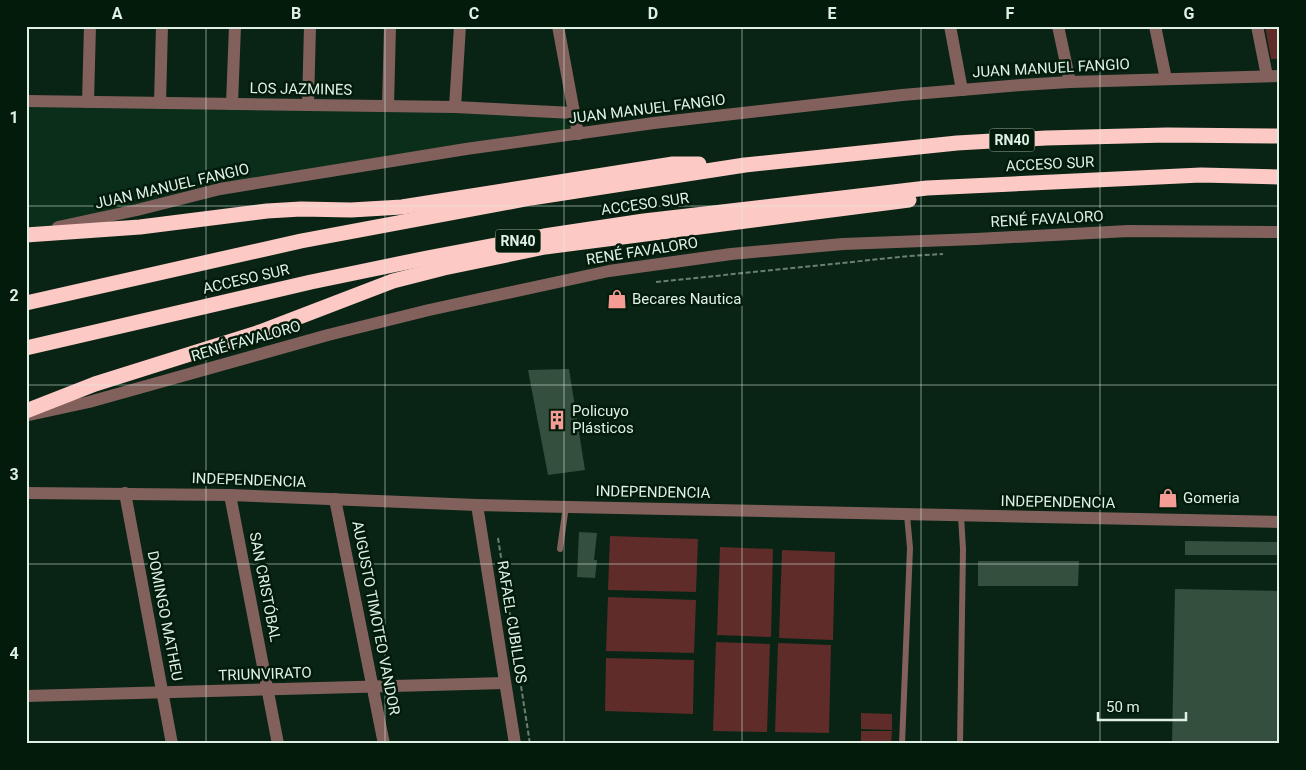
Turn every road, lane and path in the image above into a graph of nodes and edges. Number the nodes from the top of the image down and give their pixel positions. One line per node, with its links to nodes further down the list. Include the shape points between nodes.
1 (90, 26): 17 (street)
2 (162, 26): 18 (street)
3 (235, 26): 19 (street)
4 (310, 26): 20 (street)
5 (390, 26): 21 (street)
6 (460, 26): 22 (street)
7 (558, 26): 23 (street)
8 (950, 26): 15 (street)
9 (1058, 26): 14 (street)
10 (1155, 26): 13 (street)
11 (1257, 26): 12 (street)
12 (1273, 76): 13 (street, JUAN MANUEL FANGIO)
13 (1166, 79): 14 (street, JUAN MANUEL FANGIO)
14 (1070, 82): 15 (street, JUAN MANUEL FANGIO)
15 (962, 90): 24 (street, JUAN MANUEL FANGIO, via 703,117)
16 (26, 101): 17 (street, LOS JAZMINES)
17 (88, 102): 18 (street, LOS JAZMINES)
18 (160, 104): 19 (street, LOS JAZMINES)
19 (232, 104): 20 (street, LOS JAZMINES)
20 (308, 105): 21 (street, LOS JAZMINES)
21 (388, 106): 22 (street, LOS JAZMINES)
22 (455, 107): 23 (street, LOS JAZMINES)
23 (574, 113): 24 (street)
24 (578, 134): 30 (street, JUAN MANUEL FANGIO, via 220,189)
25 (1280, 136): 26 (highway, ACCESO SUR / RN40, via 1046,138 958,143)
26 (745, 165): 30 (highway, via 673,164 395,208 267,211 140,227); 33 (highway, ACCESO SUR / RN40, via 531,198 311,239)
27 (1280, 176): 28 (highway, ACCESO SUR / RN40, via 1201,175)
28 (1017, 184): 34 (highway, ACCESO SUR / RN40, via 927,188 544,236 311,282); 35 (highway, via 545,247 444,268 392,282 260,332 96,384)
29 (1280, 232): 36 (street, RENÉ FAVALORO, via 1128,231 843,244 731,254 609,271 401,316 89,402)
30 (26, 234)
31 (948, 253): 32 (path)
32 (656, 282)
33 (26, 303)
34 (26, 348)
35 (26, 411)
36 (26, 416)
37 (26, 493): 38 (street, INDEPENDENCIA)
38 (125, 493): 39 (street, INDEPENDENCIA); 51 (street, DOMINGO MATHEU)
39 (230, 495): 40 (street, INDEPENDENCIA); 50 (street, SAN CRISTÓBAL)
40 (335, 498): 41 (street, INDEPENDENCIA); 49 (street, AUGUSTO TIMOTEO VANDOR)
41 (477, 505): 42 (street, INDEPENDENCIA); 48 (street, RAFAEL CUBILLOS)
42 (566, 506): 43 (street, INDEPENDENCIA); 47 (lane)
43 (907, 515): 44 (street, INDEPENDENCIA); 58 (lane, via 910,548)
44 (961, 516): 45 (street, INDEPENDENCIA); 59 (lane)
45 (1280, 522)
46 (498, 538): 57 (path)
47 (560, 549)
48 (505, 683): 49 (street, TRIUNVIRATO); 56 (street, RAFAEL CUBILLOS)
49 (373, 686): 50 (street, TRIUNVIRATO); 55 (street, AUGUSTO TIMOTEO VANDOR)
50 (268, 690): 51 (street, TRIUNVIRATO); 54 (street, SAN CRISTÓBAL)
51 (163, 693): 52 (street, TRIUNVIRATO); 53 (street, DOMINGO MATHEU)
52 (26, 696)
53 (172, 744)
54 (278, 744)
55 (384, 744)
56 (515, 744)
57 (530, 744)
58 (902, 744)
59 (960, 744)

